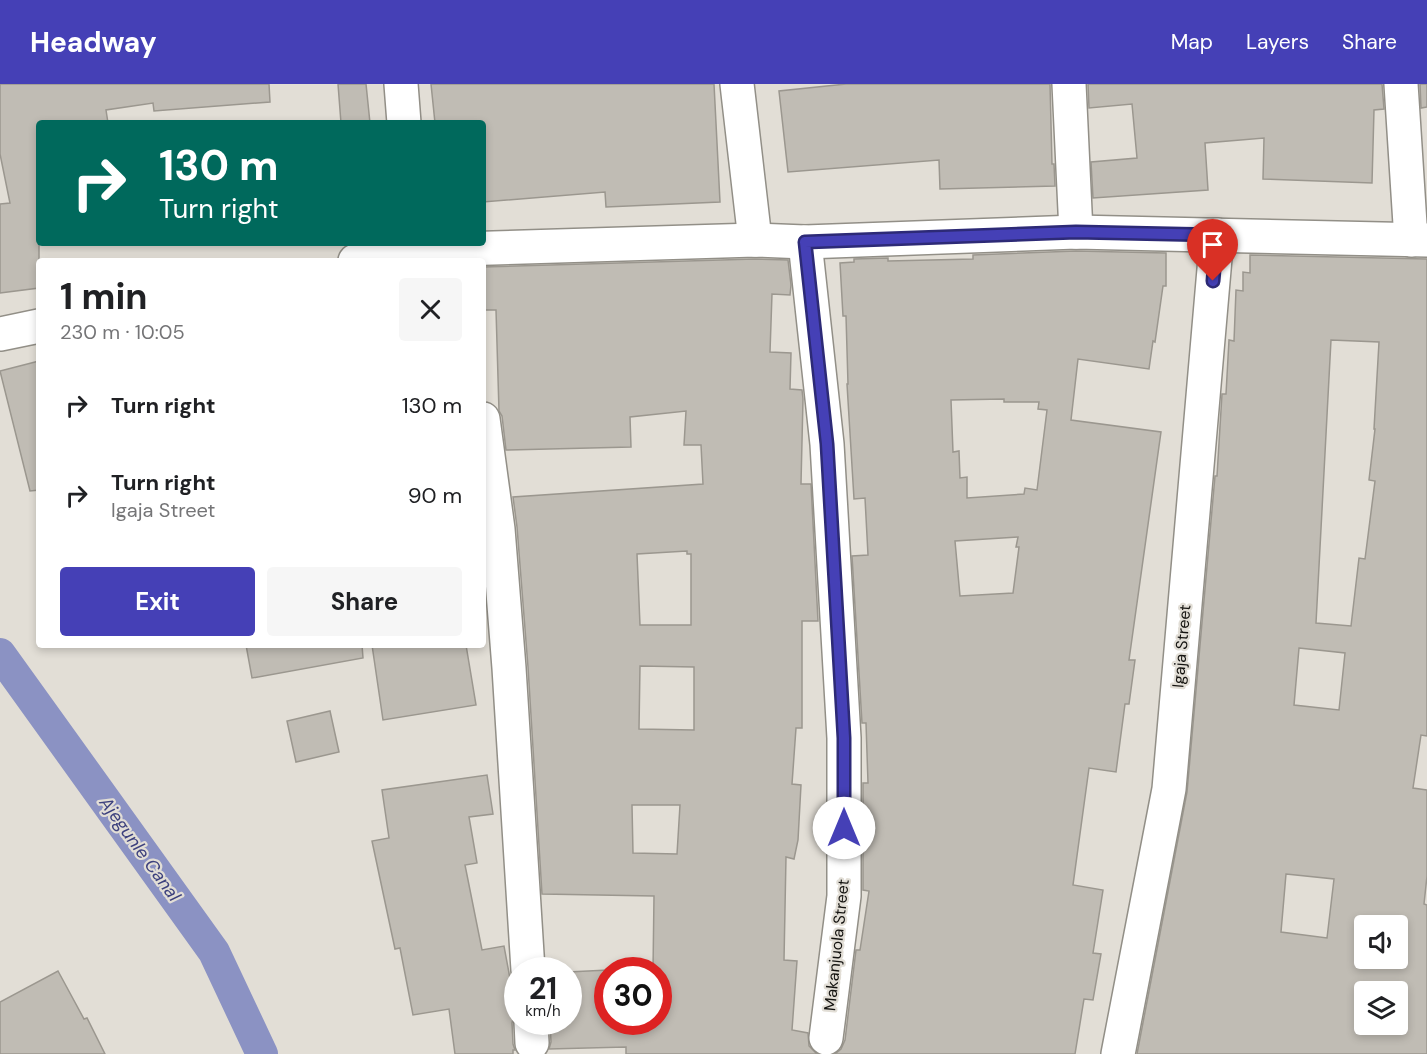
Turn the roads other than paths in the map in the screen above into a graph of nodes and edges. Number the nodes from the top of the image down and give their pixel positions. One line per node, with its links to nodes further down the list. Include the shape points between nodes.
1 (401, 84): 5 (street)
2 (738, 84): 8 (street)
3 (1070, 84): 6 (street)
4 (1401, 84): 9 (street)
5 (404, 120)
6 (1076, 232): 7 (street); 10 (street)
7 (1217, 235): 9 (street); 19 (street, Igaja Street, via 1169,789)
8 (755, 240): 10 (street); 12 (street)
9 (1419, 240)
10 (805, 242): 18 (street, Makanjuola Street, via 827,444 844,738 844,896)
11 (412, 246): 12 (street); 13 (street)
12 (460, 255)
13 (366, 258)
14 (36, 327): 15 (street)
15 (0, 334)
16 (486, 441): 17 (street, via 510,668)
17 (527, 957)
18 (826, 1038)
19 (1118, 1054)

